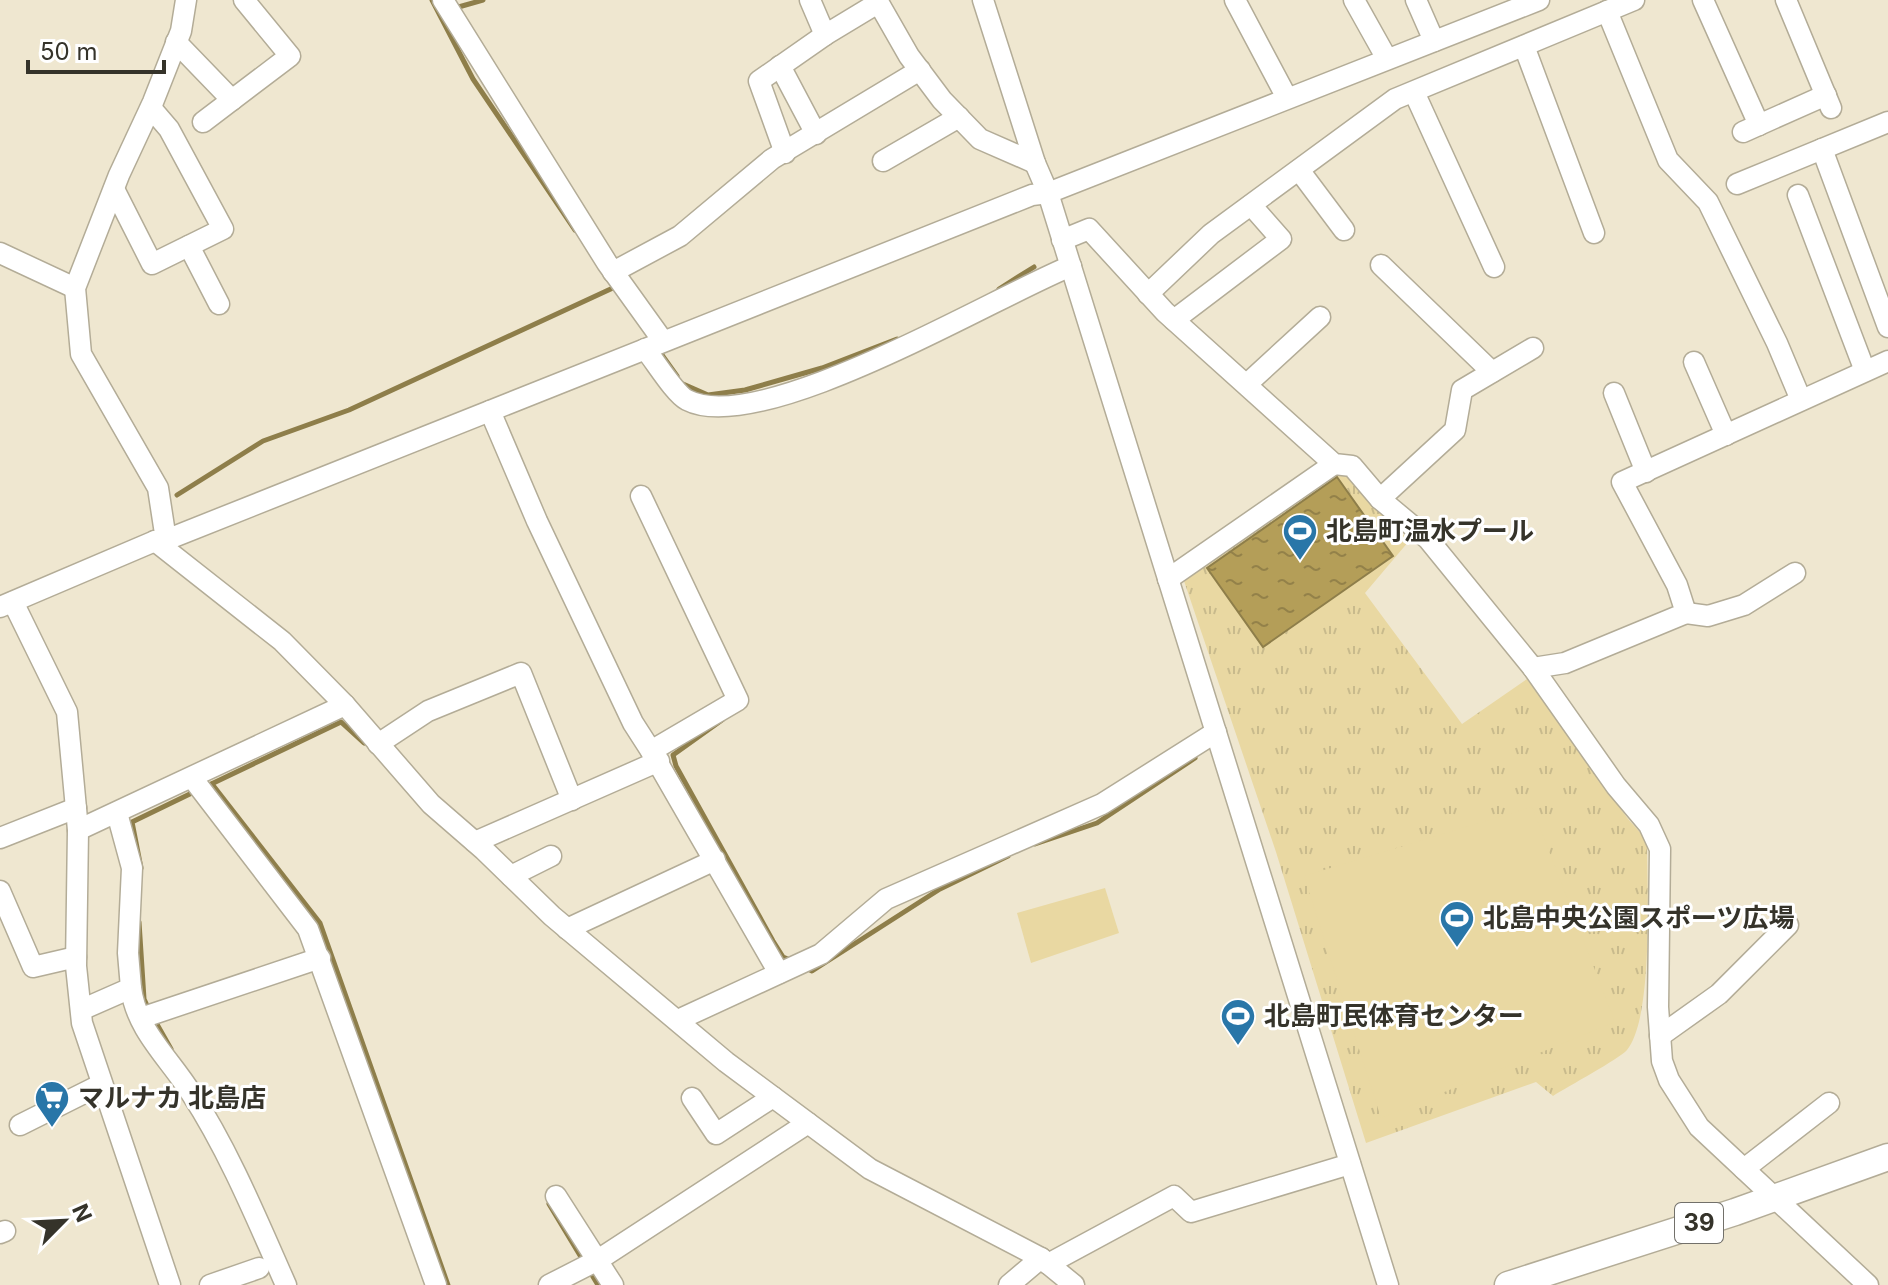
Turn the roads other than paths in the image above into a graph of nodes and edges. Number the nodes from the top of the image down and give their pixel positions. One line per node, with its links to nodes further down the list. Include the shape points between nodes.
1 (186, 0): 17 (street)
2 (244, 0): 24 (street, via 290,56)
3 (810, 0): 15 (street)
4 (983, 0): 33 (street)
5 (1235, 0): 23 (street)
6 (1354, 0): 19 (street)
7 (1416, 0): 16 (street)
8 (1634, 0): 14 (street)
9 (1703, 0): 10 (street, via 1751,129 1829,101)
10 (1786, 0)
11 (448, 1): 48 (street)
12 (878, 1): 15 (street); 21 (street)
13 (1529, 2): 16 (street)
14 (1607, 11): 18 (street); 63 (street, via 1668,160 1708,202)
15 (825, 35): 20 (street)
16 (1434, 41): 19 (street)
17 (176, 42): 24 (street); 25 (street)
18 (1524, 46): 22 (street); 41 (street)
19 (1387, 59): 23 (street)
20 (780, 66): 29 (street); 31 (street, via 759,81)
21 (920, 70): 26 (street); 29 (street)
22 (1414, 92): 34 (street, via 1395,99); 47 (street)
23 (1287, 98): 37 (street)
24 (232, 100): 27 (street)
25 (151, 108): 36 (street); 43 (street, via 169,129 223,229)
26 (959, 117): 32 (street); 33 (street, via 980,139)
27 (203, 122)
28 (1888, 122): 30 (street)
29 (816, 134): 31 (street)
30 (1822, 149): 35 (street); 54 (street)
31 (785, 153): 48 (street, via 680,236)
32 (883, 161)
33 (1035, 163): 37 (street)
34 (1299, 170): 39 (street); 40 (street)
35 (1737, 184)
36 (114, 189): 43 (street, via 152,264); 49 (street)
37 (1048, 193): 42 (street); 55 (street)
38 (1798, 195): 59 (street)
39 (1251, 205): 50 (street, via 1211,234); 53 (street, via 1281,239)
40 (1344, 230)
41 (1594, 233)
42 (1062, 240): 46 (street); 50 (street, via 1089,229)
43 (189, 246): 51 (street)
44 (0, 253): 49 (street)
45 (1381, 265): 60 (street)
46 (1071, 266): 55 (street, via 925,338 753,404 714,408 685,399); 72 (street)
47 (1494, 267)
48 (613, 272): 55 (street)
49 (75, 288): 70 (street, via 81,354 158,488)
50 (1148, 294): 53 (street)
51 (219, 304)
52 (1320, 317): 61 (street)
53 (1174, 320): 61 (street)
54 (1888, 327)
55 (654, 345): 64 (street)
56 (1533, 348): 60 (street)
57 (1888, 361): 59 (street)
58 (1694, 362): 65 (street)
59 (1865, 371): 63 (street)
60 (1492, 372): 69 (street, via 1462,390 1455,430)
61 (1247, 384): 66 (street)
62 (1614, 393): 67 (street)
63 (1801, 400): 65 (street)
64 (490, 411): 70 (street); 79 (street, via 626,710)
65 (1726, 435): 67 (street)
66 (1334, 464): 69 (street, via 1352,466); 72 (street)
67 (1646, 472): 74 (street, via 1622,482 1677,585)
68 (641, 496): 79 (street, via 738,700)
69 (1380, 499): 75 (street, via 1428,539)
70 (161, 540): 73 (street); 76 (street, via 282,641)
71 (1795, 573): 74 (street, via 1744,605 1708,616)
72 (1168, 579): 77 (street)
73 (6, 604): 82 (street, via 67,712)
74 (1686, 613): 75 (street, via 1565,663)
75 (1533, 668): 100 (street, via 1649,825 1660,849)
76 (345, 705): 78 (street); 80 (street)
77 (1216, 732): 95 (street, via 1102,804 886,899 821,954); 108 (street)
78 (378, 744): 81 (street, via 428,711 521,673); 86 (street, via 431,804)
79 (655, 756): 81 (street); 88 (street)
80 (193, 779): 83 (street); 94 (street, via 308,929)
81 (572, 800): 86 (street)
82 (76, 808): 84 (street); 85 (street)
83 (117, 813): 84 (street); 96 (street, via 132,868)
84 (78, 830): 93 (street)
85 (0, 838)
86 (475, 842): 89 (street)
87 (551, 856): 89 (street)
88 (715, 860): 92 (street); 95 (street)
89 (511, 876): 92 (street)
90 (0, 891): 93 (street, via 33,967)
91 (1788, 925): 100 (street, via 1719,994)
92 (567, 929): 99 (street)
93 (76, 957): 97 (street)
94 (320, 958): 98 (street); 118 (street)
95 (779, 973): 99 (street)
96 (131, 988): 97 (street); 98 (street)
97 (81, 1010): 101 (street)
98 (141, 1018): 117 (street, via 191,1092)
99 (678, 1020): 102 (street)
100 (1660, 1036): 109 (street, via 1669,1080 1699,1127)
101 (102, 1084): 106 (street); 115 (street)
102 (773, 1097): 103 (street, via 716,1134); 105 (street)
103 (692, 1098)
104 (1829, 1103): 109 (street)
105 (808, 1123): 112 (street, via 870,1169); 113 (street)
106 (20, 1125)
107 (1888, 1157): 111 (main road, 39)
108 (1350, 1164): 112 (street, via 1191,1212 1174,1196); 123 (street)
109 (1744, 1169): 111 (street)
110 (556, 1196): 113 (street)
111 (1776, 1198): 124 (main road, 39); 125 (street)
112 (1044, 1261): 121 (street); 122 (street)
113 (590, 1265): 119 (street); 120 (street)
114 (259, 1268): 116 (street)
115 (170, 1285)
116 (210, 1285)
117 (286, 1285)
118 (436, 1285)
119 (549, 1285)
120 (613, 1285)
121 (1009, 1285)
122 (1074, 1285)
123 (1388, 1285)
124 (1508, 1285)
125 (1868, 1285)

